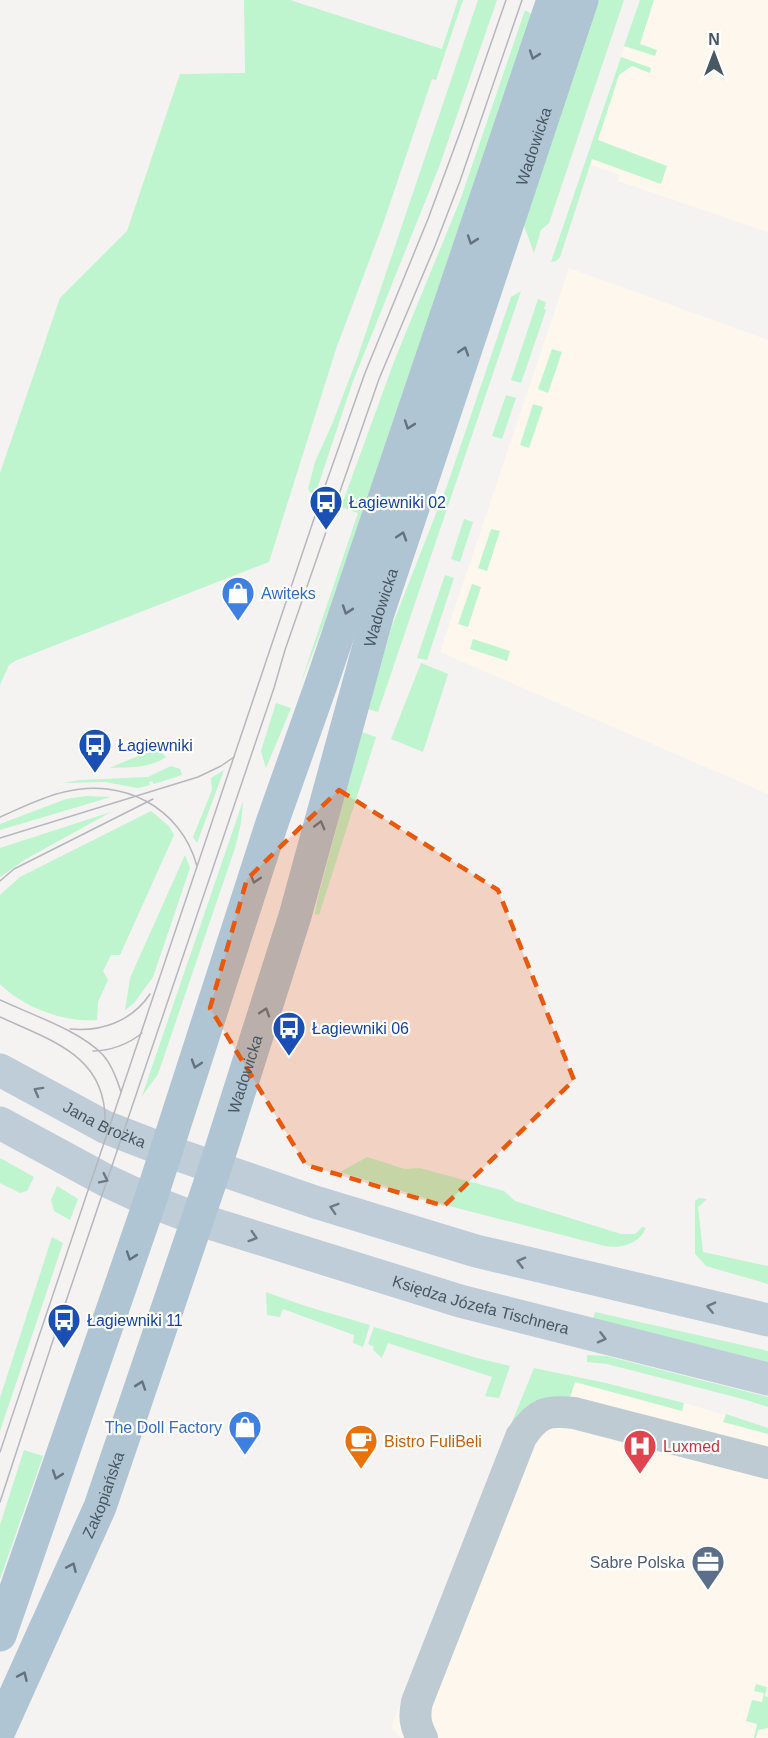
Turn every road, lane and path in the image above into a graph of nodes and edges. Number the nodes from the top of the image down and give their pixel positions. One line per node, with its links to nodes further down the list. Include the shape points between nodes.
1 (553, 0): 5 (main road, Wadowicka, one-way to 5, via 272,823)
2 (582, 0): 6 (main road, Wadowicka, one-way to 2, via 295,916 378,612)
3 (0, 1070): 5 (main road, Jana Brożka, one-way to 3, via 105,1127)
4 (0, 1123): 7 (main road, one-way to 7)
5 (167, 1151): 6 (main road, Jana Brożka); 7 (main road, Wadowicka)
6 (215, 1167): 8 (main road, Wadowicka); 9 (main road, one-way to 6, via 476,1251)
7 (150, 1201): 8 (main road); 12 (main road, one-way to 12)
8 (197, 1219): 10 (main road, Księdza Józefa Tischnera, one-way to 10, via 460,1301); 13 (main road, Zakopiańska, one-way to 8, via 100,1507)
9 (768, 1320)
10 (768, 1379)
11 (768, 1463): 14 (street, via 574,1413 550,1413 531,1421 521,1437 417,1702 414,1714)
12 (0, 1635)
13 (0, 1729)
14 (422, 1738)

